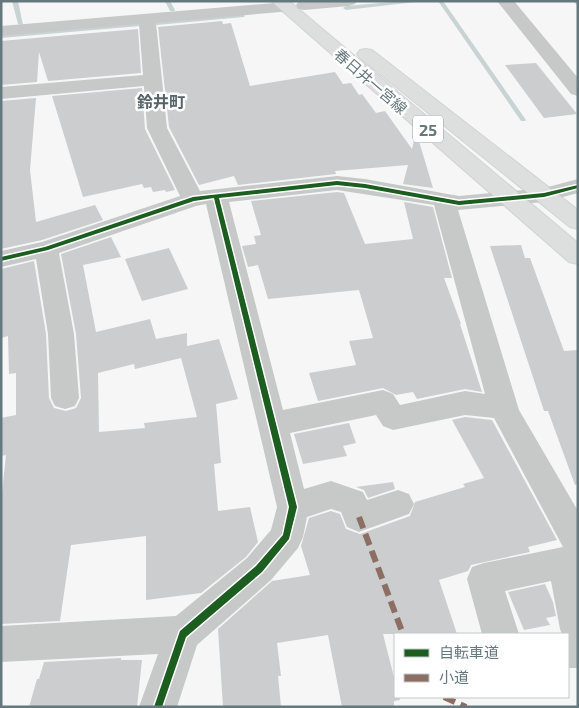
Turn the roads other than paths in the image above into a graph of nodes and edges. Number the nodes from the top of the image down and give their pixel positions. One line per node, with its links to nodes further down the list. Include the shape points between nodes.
1 (349, 1): 3 (street)
2 (504, 1): 7 (street)
3 (292, 4): 4 (street); 10 (main road, 春日井一宮線 / 25); 12 (main road, 春日井一宮線 / 25, via 395,102)
4 (147, 19): 5 (street, via 98,15); 6 (street)
5 (1, 31)
6 (153, 80): 8 (street); 11 (street, via 157,128)
7 (578, 90)
8 (1, 93)
9 (578, 186): 10 (street)
10 (544, 195): 12 (street); 14 (main road, 春日井一宮線 / 25)
11 (205, 198): 13 (street, via 337,183); 15 (street); 20 (street)
12 (512, 199): 13 (street); 16 (main road, 春日井一宮線 / 25)
13 (444, 201): 19 (street)
14 (578, 222)
15 (46, 249): 17 (street); 18 (street, via 61,334)
16 (578, 256)
17 (1, 259)
18 (65, 398)
19 (503, 408): 20 (street, via 465,403 393,418 383,402); 23 (street)
20 (273, 424): 22 (street)
21 (398, 504): 22 (street, via 359,517 352,502 332,495)
22 (294, 507): 26 (street, via 286,537 260,569)
23 (574, 555): 24 (street); 25 (street, via 484,579)
24 (578, 629)
25 (500, 633)
26 (184, 634): 27 (street); 28 (street)
27 (1, 644)
28 (158, 707)

